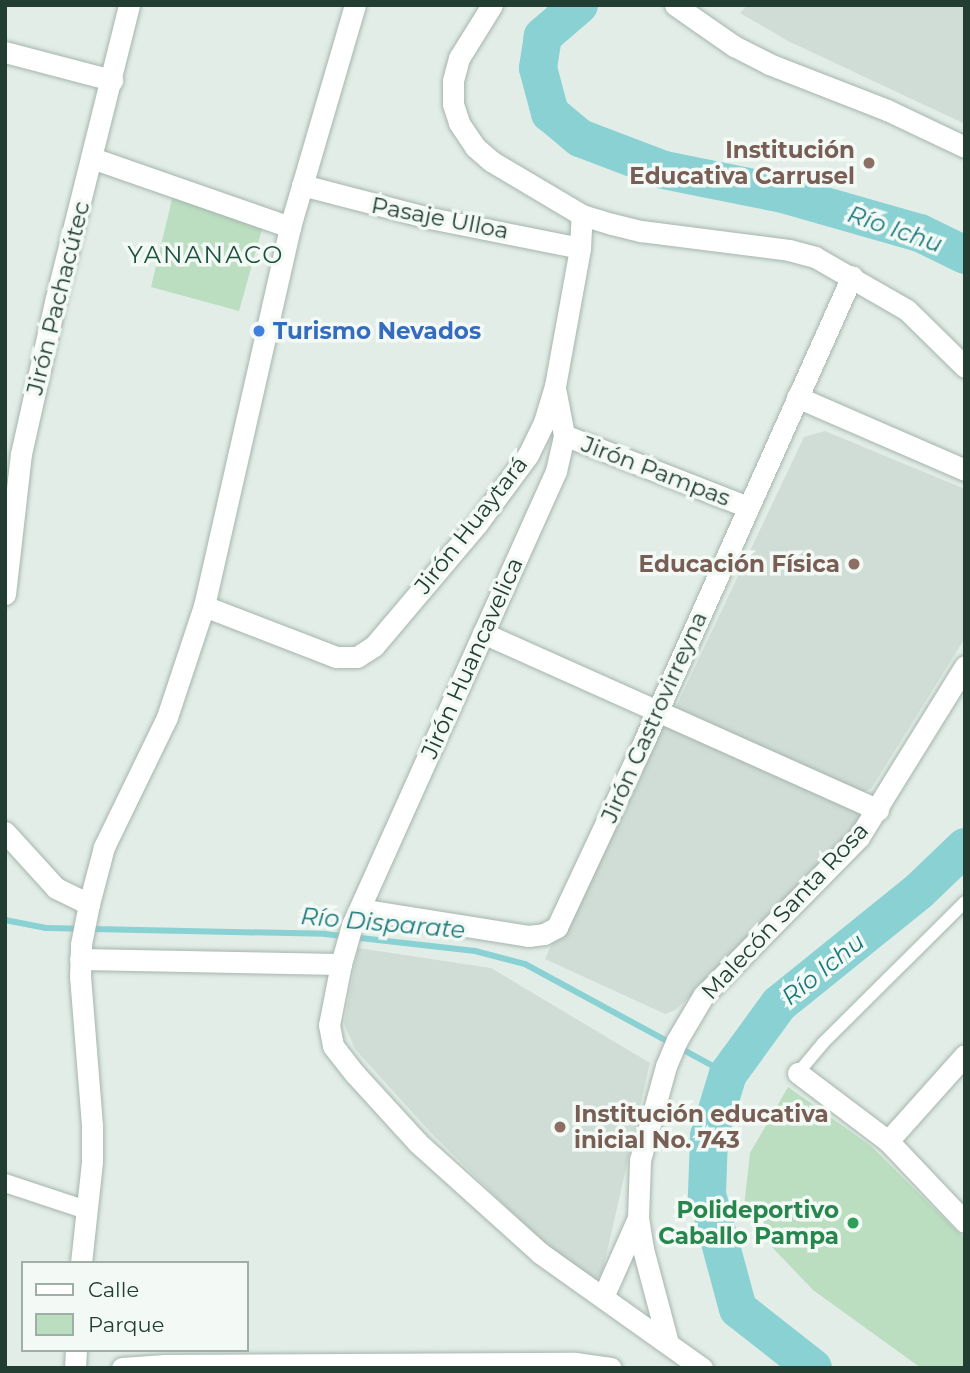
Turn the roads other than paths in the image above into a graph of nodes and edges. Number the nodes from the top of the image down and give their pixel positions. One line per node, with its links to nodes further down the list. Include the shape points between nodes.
1 (129, 5): 6 (street, Jirón Pachacútec)
2 (355, 5): 9 (street)
3 (492, 5): 10 (street, via 456,69 453,104 459,124 491,161)
4 (675, 5): 7 (street, via 734,47)
5 (5, 52): 6 (street)
6 (112, 80): 8 (street, Jirón Pachacútec)
7 (965, 147)
8 (92, 158): 11 (street); 18 (street, Jirón Pachacútec)
9 (302, 185): 11 (street); 12 (street, Pasaje Ulloa, via 404,212)
10 (582, 215): 12 (street, Jirón Huaytará); 13 (street, via 641,231 789,250)
11 (290, 228): 22 (street)
12 (580, 247): 15 (street, Jirón Huaytará)
13 (852, 276): 14 (street, via 907,310); 16 (street, Jirón Castrovirreyna)
14 (965, 366)
15 (555, 386): 17 (street, Jirón Huancavelica); 22 (street, Jirón Huaytará, via 528,455 374,646 357,657 336,657)
16 (797, 397): 19 (street); 20 (street, Jirón Castrovirreyna)
17 (564, 435): 20 (street, Jirón Pampas); 23 (street, Jirón Huancavelica, via 556,471)
18 (13, 453): 21 (street, Jirón Pachacútec)
19 (965, 470)
20 (748, 507): 25 (street, Jirón Castrovirreyna)
21 (5, 594)
22 (204, 606): 29 (street, via 167,717 104,847)
23 (483, 633): 25 (street); 30 (street, Jirón Huancavelica)
24 (965, 666): 26 (street, Malecón Santa Rosa)
25 (658, 710): 26 (street); 30 (street, Jirón Castrovirreyna, via 557,927 528,936)
26 (878, 810): 38 (street, Malecón Santa Rosa, via 859,837 692,1012 666,1066 640,1160)
27 (5, 832): 29 (street, via 56,887)
28 (965, 902): 34 (lane, via 823,1042)
29 (88, 908): 31 (street)
30 (353, 926): 32 (street, Jirón Huancavelica)
31 (81, 951): 32 (street); 37 (street, via 82,1036 92,1125)
32 (341, 964): 41 (street, Jirón Huancavelica, via 329,1025 333,1046 355,1074 418,1143 495,1214 540,1253)
33 (965, 1055): 35 (street)
34 (798, 1073): 35 (street)
35 (888, 1141): 39 (street)
36 (5, 1182): 37 (street)
37 (86, 1210): 40 (street)
38 (638, 1217): 41 (street); 42 (street)
39 (965, 1222)
40 (81, 1261)
41 (603, 1297): 42 (street, Jirón Huancavelica)
42 (668, 1343): 47 (street)
43 (165, 1366): 44 (street); 45 (street)
44 (474, 1366): 46 (street, via 575,1363)
45 (122, 1368)
46 (611, 1368)
47 (702, 1368)

